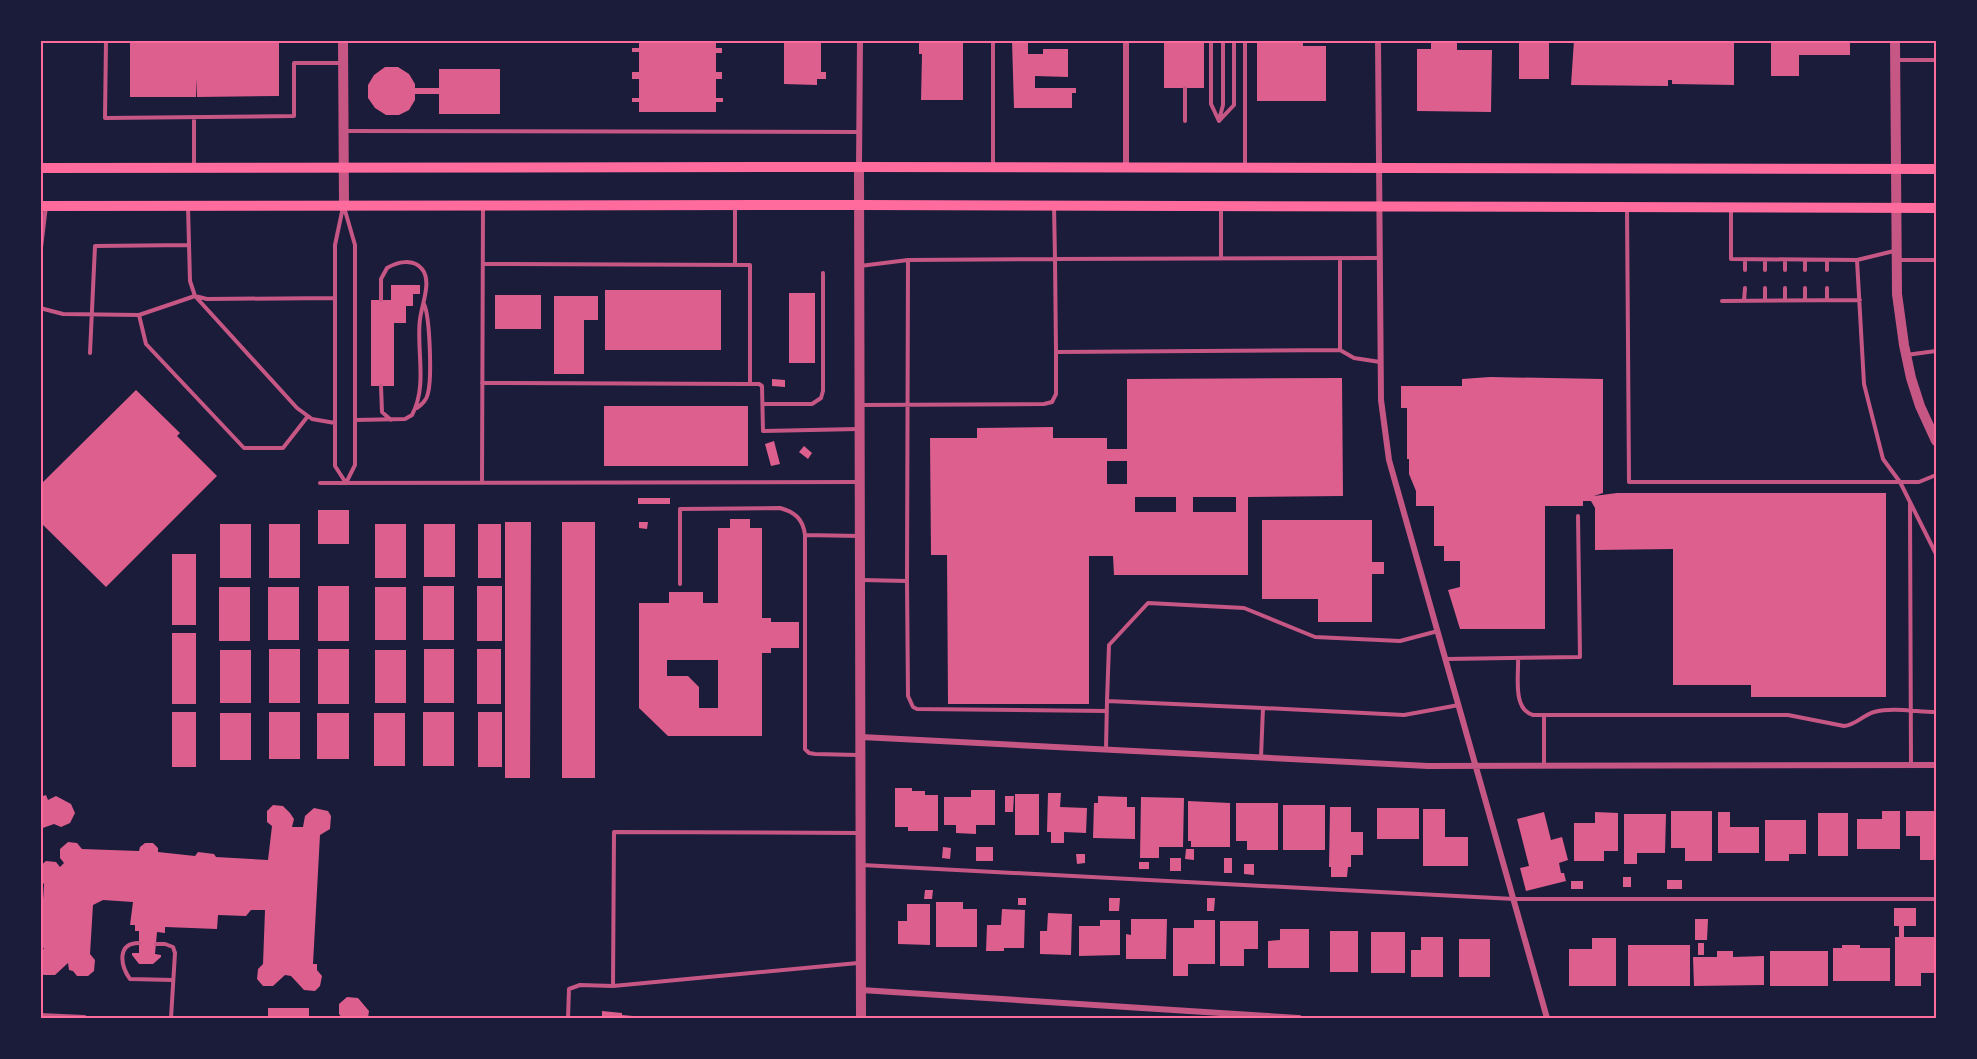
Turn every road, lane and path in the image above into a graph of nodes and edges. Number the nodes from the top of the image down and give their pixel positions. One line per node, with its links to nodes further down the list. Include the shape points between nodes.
1 (106, 40): 16 (lane, via 105,118)
2 (343, 40): 14 (street)
3 (860, 40): 20 (street)
4 (993, 40): 22 (lane)
5 (1126, 40): 26 (street)
6 (1211, 40): 18 (lane, via 1211,104)
7 (1223, 40): 18 (lane, via 1223,105)
8 (1234, 40): 18 (lane, via 1234,105)
9 (1245, 40): 27 (lane)
10 (1378, 40): 28 (street)
11 (1895, 40): 12 (street)
12 (1895, 60): 13 (lane); 29 (street)
13 (1936, 60)
14 (343, 63): 16 (lane, via 294,63 294,116); 19 (street)
15 (1185, 88): 17 (lane)
16 (194, 117): 24 (lane)
17 (1185, 121)
18 (1219, 121)
19 (344, 131): 20 (lane); 25 (street)
20 (859, 132): 21 (street)
21 (859, 167): 22 (main road); 25 (main road); 32 (street)
22 (993, 167): 26 (main road)
23 (40, 168): 24 (main road)
24 (194, 168): 25 (main road)
25 (344, 168): 36 (street)
26 (1126, 168): 27 (main road)
27 (1245, 168): 28 (main road)
28 (1378, 168): 29 (main road); 39 (street)
29 (1895, 170): 30 (main road); 42 (street)
30 (1936, 170)
31 (735, 205): 32 (main road); 37 (main road); 60 (lane)
32 (859, 205): 33 (main road); 61 (street)
33 (1054, 205): 38 (main road); 50 (lane)
34 (43, 206): 35 (main road); 46 (lane)
35 (188, 206): 36 (main road); 44 (lane)
36 (344, 206): 37 (main road); 74 (lane, via 335,245); 101 (lane, via 355,245)
37 (483, 206): 59 (lane)
38 (1221, 206): 39 (main road); 47 (lane)
39 (1378, 206): 40 (main road); 49 (street)
40 (1627, 207): 41 (main road); 109 (lane, via 1629,482)
41 (1731, 207): 42 (main road); 51 (lane, via 1731,259)
42 (1895, 208): 43 (main road); 45 (street)
43 (1936, 208)
44 (189, 245): 73 (lane, via 190,281); 86 (lane, via 95,246)
45 (1896, 255): 56 (lane); 57 (lane); 91 (street)
46 (40, 256)
47 (1221, 258): 48 (lane); 50 (lane)
48 (1340, 258): 49 (lane); 87 (lane)
49 (1379, 258): 92 (street)
50 (1055, 259): 52 (lane); 89 (lane)
51 (1745, 259): 53 (lane); 62 (lane)
52 (908, 260): 61 (lane); 97 (lane)
53 (1765, 260): 54 (lane); 63 (lane)
54 (1785, 260): 55 (lane); 64 (lane)
55 (1805, 260): 58 (lane); 65 (lane)
56 (1857, 260): 58 (lane); 80 (lane)
57 (1936, 260)
58 (1827, 261): 66 (lane)
59 (483, 264): 60 (lane); 93 (lane)
60 (735, 265): 94 (lane, via 750,265)
61 (859, 266): 98 (street)
62 (1745, 270)
63 (1765, 270)
64 (1785, 270)
65 (1804, 270)
66 (1827, 270)
67 (823, 273): 96 (lane, via 820,398 812,404)
68 (1745, 288): 82 (lane)
69 (1765, 288): 76 (lane)
70 (1785, 288): 77 (lane)
71 (1804, 288): 78 (lane)
72 (1827, 288): 79 (lane)
73 (195, 296): 74 (lane); 85 (lane); 100 (lane)
74 (335, 298): 103 (lane)
75 (381, 300): 83 (lane, via 383,272 395,263 408,263 421,267 424,274)
76 (1765, 300): 77 (lane); 82 (lane)
77 (1785, 300): 78 (lane)
78 (1804, 300): 79 (lane)
79 (1827, 300): 80 (lane)
80 (1860, 300): 109 (lane, via 1864,384 1883,459)
81 (1722, 301): 82 (lane)
82 (1744, 301)
83 (424, 303): 99 (lane); 99 (lane, via 429,323 428,394)
84 (40, 308): 86 (lane)
85 (139, 315): 86 (lane); 100 (lane, via 146,344 244,448 283,448)
86 (90, 316): 90 (lane)
87 (1340, 350): 89 (lane); 92 (lane, via 1354,358)
88 (1936, 351): 91 (lane)
89 (1056, 352): 97 (lane, via 1056,394 1052,402)
90 (90, 353)
91 (1906, 355): 105 (street, via 1920,406)
92 (1380, 362): 120 (street, via 1389,460)
93 (482, 383): 94 (lane); 107 (lane)
94 (750, 384): 96 (lane, via 762,386)
95 (381, 386): 102 (lane, via 382,412)
96 (763, 404): 104 (lane, via 763,431)
97 (908, 404): 98 (lane); 118 (lane)
98 (860, 405): 104 (street)
99 (416, 408): 102 (lane, via 405,419)
100 (308, 416): 103 (lane)
101 (355, 420): 102 (lane); 111 (lane, via 355,465)
102 (393, 420)
103 (335, 423): 111 (lane, via 335,465)
104 (860, 429): 108 (street)
105 (1936, 441)
106 (1936, 475): 109 (lane, via 1919,482)
107 (482, 482): 108 (lane); 111 (lane)
108 (860, 482): 115 (street)
109 (1900, 482): 112 (lane)
110 (320, 483): 111 (lane)
111 (345, 483)
112 (1911, 502): 116 (lane); 127 (lane)
113 (1578, 516): 121 (lane, via 1580,657)
114 (804, 535): 115 (lane); 119 (lane, via 804,525 798,516 780,508 680,509); 132 (lane, via 805,749 815,754)
115 (860, 536): 117 (street)
116 (1936, 554)
117 (860, 579): 118 (lane); 130 (street)
118 (907, 581): 126 (lane, via 908,696 913,707)
119 (680, 584)
120 (1438, 632): 122 (street); 123 (lane, via 1400,641 1315,637 1244,608 1148,603 1108,645)
121 (1518, 658): 122 (lane); 129 (lane, via 1522,709)
122 (1446, 659): 124 (street)
123 (1107, 701): 125 (lane); 126 (lane)
124 (1459, 705): 125 (lane, via 1404,715); 137 (street)
125 (1263, 708): 133 (lane)
126 (1107, 711): 131 (lane)
127 (1911, 711): 128 (lane); 129 (lane, via 1872,712 1844,726 1788,715); 134 (lane)
128 (1936, 712)
129 (1544, 716): 136 (lane)
130 (861, 737): 131 (street); 132 (street)
131 (1106, 750): 133 (street)
132 (861, 755): 138 (street)
133 (1261, 758): 137 (street)
134 (1911, 765): 135 (street); 136 (street)
135 (1936, 765)
136 (1544, 766): 137 (street)
137 (1476, 767): 141 (street)
138 (861, 833): 139 (street); 146 (lane, via 614,832)
139 (861, 865): 141 (lane); 144 (street)
140 (1936, 898): 141 (lane)
141 (1514, 899): 154 (street)
142 (139, 943): 145 (lane, via 124,949 124,970 130,979)
143 (156, 944): 145 (lane, via 173,947)
144 (861, 963): 146 (lane); 147 (street)
145 (173, 980): 150 (lane)
146 (613, 986): 151 (lane, via 580,985 569,989)
147 (861, 990): 152 (street); 153 (street)
148 (40, 1016): 149 (street)
149 (84, 1018)
150 (171, 1018)
151 (568, 1018)
152 (861, 1018)
153 (1299, 1018)
154 (1547, 1018)

